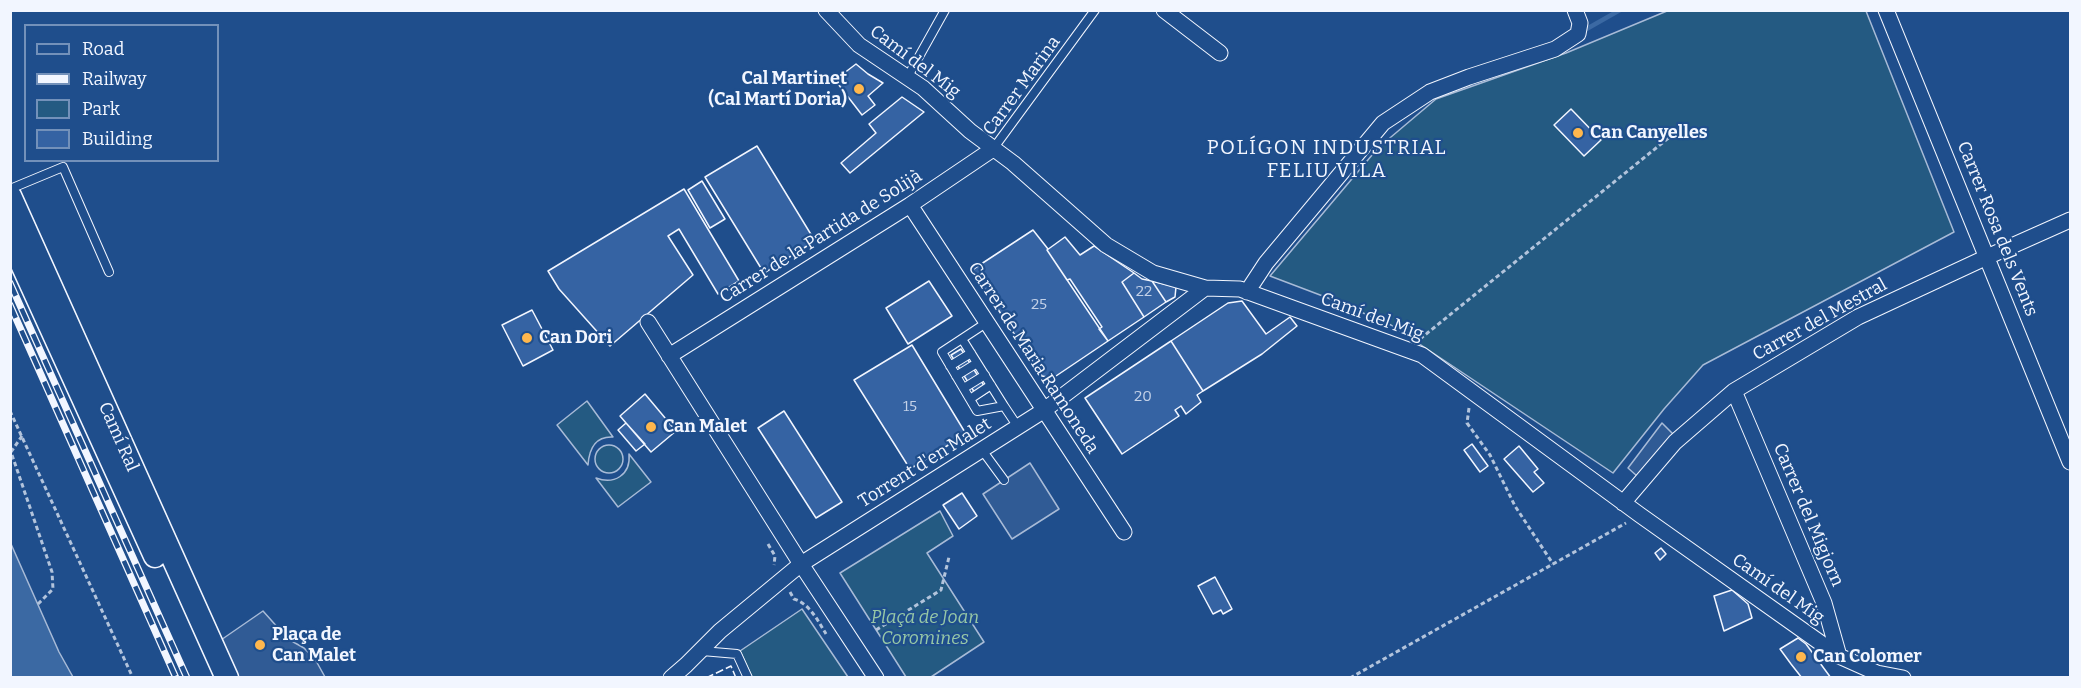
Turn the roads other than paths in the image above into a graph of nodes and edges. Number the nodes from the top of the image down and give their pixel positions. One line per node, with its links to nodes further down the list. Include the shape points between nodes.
1 (826, 10): 8 (street, Camí del Mig, via 859,45)
2 (945, 10): 8 (lane)
3 (1095, 10): 9 (lane, Carrer Marina)
4 (1164, 10): 7 (street)
5 (1575, 10): 18 (street, via 1580,23 1578,34 1555,49 1430,92 1383,123 1266,263)
6 (1886, 10): 15 (street, Carrer Rosa dels Vents)
7 (1220, 53)
8 (907, 78): 9 (street, Camí del Mig)
9 (993, 149): 12 (street, Carrer de la Partida de Solijà); 17 (street, Camí del Mig, via 1106,245 1153,273)
10 (10, 189): 16 (lane, via 63,167)
11 (10, 196): 44 (main road, Camí Ral)
12 (910, 205): 20 (street, Carrer de Maria Ramoneda); 23 (street, Carrer de la Partida de Solijà)
13 (2070, 220): 15 (street, Carrer del Mestral)
14 (10, 238): 43 (main road, Camí Ral)
15 (1987, 257): 30 (street, Carrer del Mestral, via 1858,317); 36 (street, Carrer Rosa dels Vents)
16 (109, 272)
17 (1205, 288): 18 (street, Camí del Mig); 33 (street, Torrent d'en Malet)
18 (1247, 292): 38 (street, Camí del Mig, via 1422,355)
19 (648, 322): 23 (street)
20 (986, 323): 21 (lane); 33 (street, Carrer de Maria Ramoneda)
21 (962, 339): 22 (lane); 25 (lane, via 942,352)
22 (971, 353): 24 (lane); 25 (lane)
23 (669, 356): 40 (street)
24 (977, 363): 26 (lane); 27 (lane)
25 (950, 366): 27 (lane)
26 (985, 375): 28 (lane); 29 (lane)
27 (956, 376): 29 (lane)
28 (991, 385): 31 (lane); 32 (lane)
29 (964, 388): 31 (lane)
30 (1734, 390): 38 (street, Carrer del Mestral, via 1676,442); 42 (street, Carrer del Migjorn, via 1824,603)
31 (970, 399): 32 (lane, via 977,411)
32 (1004, 406): 34 (lane)
33 (1043, 411): 34 (street, Torrent d'en Malet); 39 (street, Carrer de Maria Ramoneda)
34 (1018, 427): 35 (street, Torrent d'en Malet)
35 (982, 450): 37 (lane); 40 (street, Torrent d'en Malet)
36 (2070, 462)
37 (1004, 480)
38 (1623, 503): 42 (street, Camí del Mig)
39 (1124, 532)
40 (801, 564): 41 (street, Torrent d'en Malet); 47 (street)
41 (700, 651): 45 (street, Torrent d'en Malet); 46 (lane, via 737,654)
42 (1839, 656): 48 (street, Camí del Mig, via 1878,674)
43 (211, 678)
44 (227, 678)
45 (671, 678)
46 (748, 678)
47 (876, 678)
48 (1903, 678)

